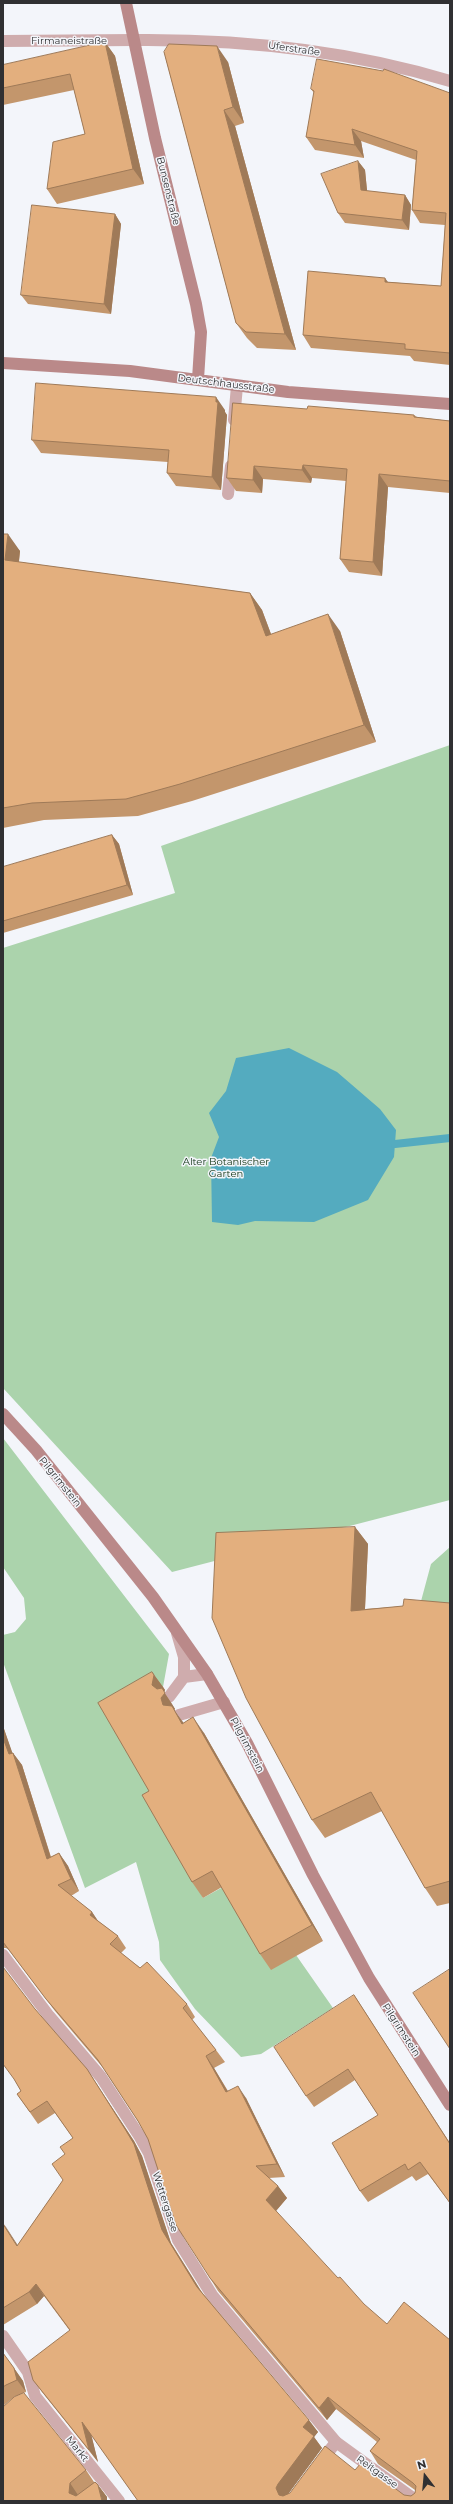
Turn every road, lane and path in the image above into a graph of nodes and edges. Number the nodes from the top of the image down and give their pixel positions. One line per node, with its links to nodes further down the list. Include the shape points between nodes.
1 (126, 3): 2 (main road, Bunsenstraße)
2 (135, 40): 3 (street, Firmaneistraße); 4 (street, Uferstraße, via 219,40 300,49); 6 (main road, Bunsenstraße, via 155,138 196,304 201,332)
3 (3, 41)
4 (450, 81)
5 (3, 362): 6 (main road, Deutschhausstraße)
6 (198, 379): 7 (main road, Deutschhausstraße)
7 (237, 386): 8 (main road, Deutschhausstraße); 9 (street)
8 (450, 404)
9 (233, 435)
10 (231, 457): 11 (street)
11 (228, 494)
12 (3, 1414): 13 (main road, Pilgrimstein, via 36,1450)
13 (176, 1628): 14 (main road, Pilgrimstein); 15 (street, via 184,1657)
14 (207, 1674): 15 (street); 17 (main road, Pilgrimstein)
15 (184, 1677): 16 (street)
16 (169, 1697)
17 (224, 1702): 18 (street); 20 (main road, Pilgrimstein, via 369,1978)
18 (179, 1715)
19 (3, 1955): 22 (street, Wettergasse, via 100,2077 140,2137 153,2165 174,2231 212,2295)
20 (450, 2105)
21 (3, 2336): 24 (street, Markt, via 28,2372 30,2399)
22 (336, 2442): 23 (street); 27 (street, Reitgasse)
23 (314, 2471)
24 (105, 2483): 25 (street); 26 (street, Markt)
25 (93, 2492)
26 (119, 2501)
27 (417, 2501)

